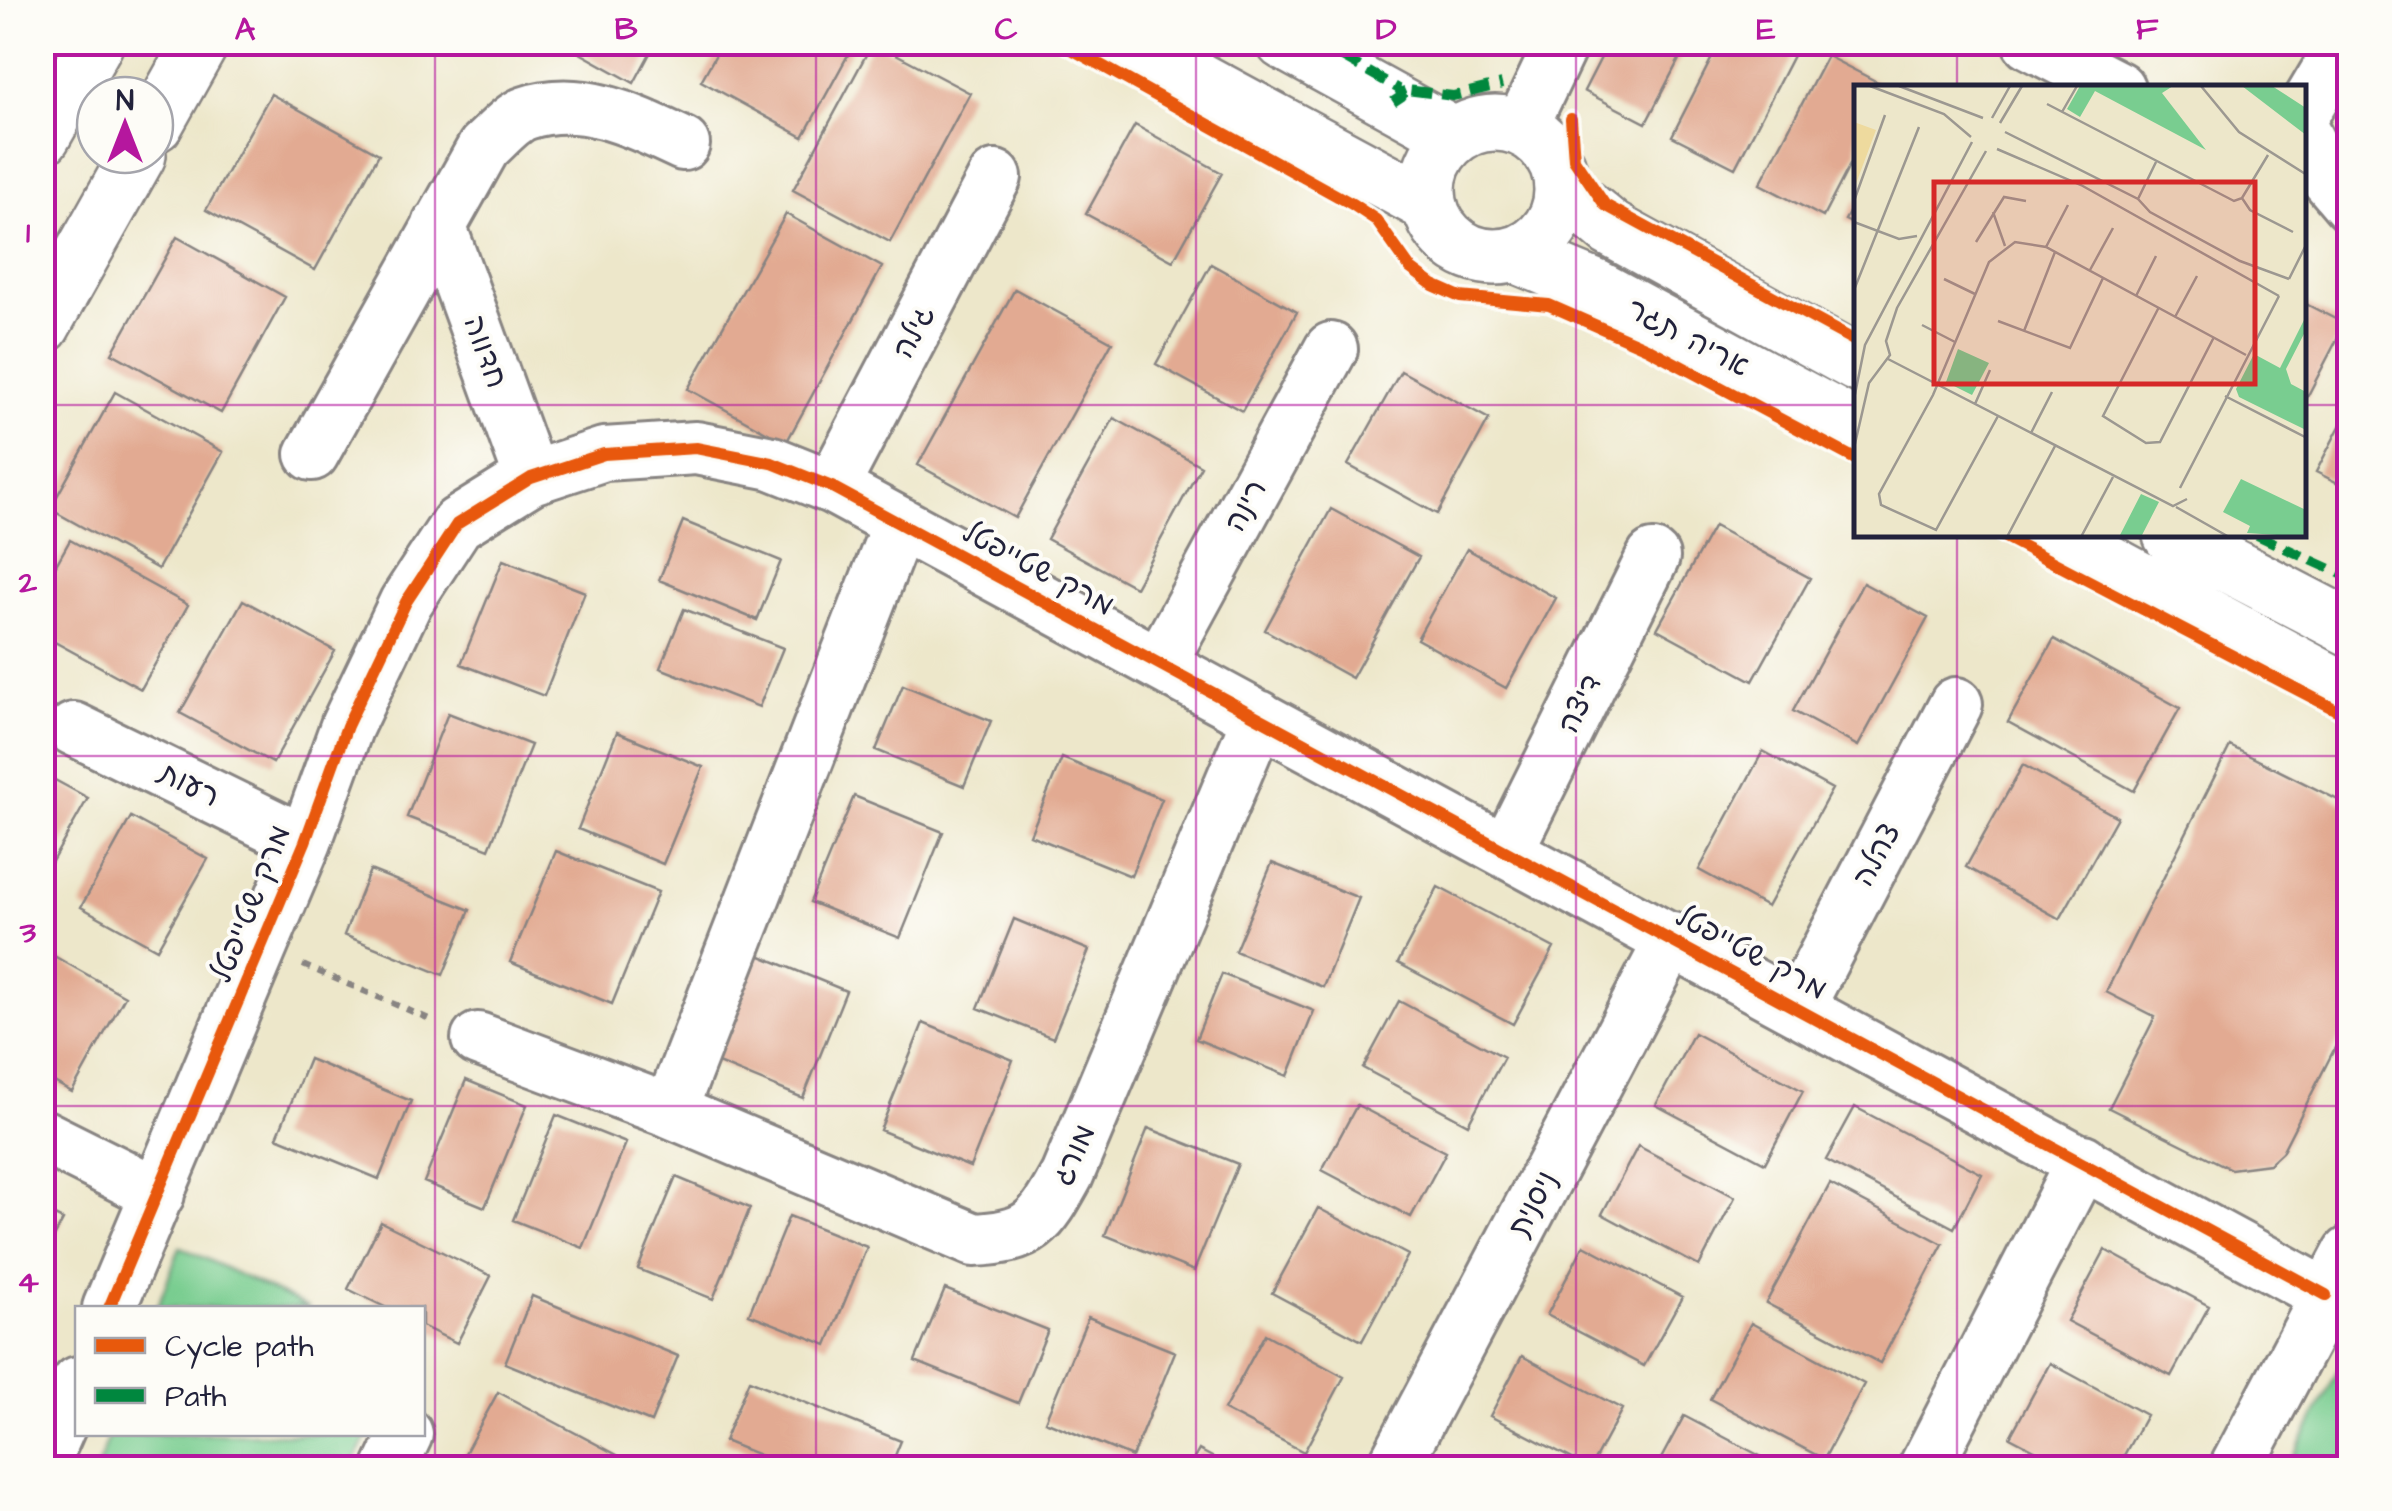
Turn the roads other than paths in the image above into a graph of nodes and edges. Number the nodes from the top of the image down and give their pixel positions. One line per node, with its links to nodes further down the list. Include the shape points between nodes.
1 (96, 42): 13 (street)
2 (201, 42): 9 (street)
3 (1128, 42): 19 (street)
4 (1284, 42): 12 (street)
5 (1562, 42): 11 (street)
6 (2028, 42): 8 (street)
7 (2345, 42): 10 (street)
8 (2112, 85)
9 (175, 88)
10 (2307, 107)
11 (1521, 128): 12 (street, via 1476,125); 18 (street, via 1551,152)
12 (1455, 136): 19 (street, via 1432,166)
13 (42, 138)
14 (2307, 140): 20 (street)
15 (682, 144): 21 (street, via 617,113 562,107 523,113 484,147)
16 (127, 175): 23 (street)
17 (995, 177): 29 (street, גילה)
18 (1562, 189): 22 (street, via 1550,229); 25 (street, אריה תגר, via 1610,229)
19 (1428, 204): 22 (street, via 1451,242 1494,258)
20 (2350, 205)
21 (439, 225): 27 (street); 28 (street, חדווה)
22 (1516, 255): 26 (street, אריה תגר, via 1596,288)
23 (42, 326)
24 (1331, 349): 35 (street, רינה)
25 (1854, 362)
26 (1854, 426)
27 (312, 454)
28 (531, 478): 29 (street, מרק שטייפטל, via 604,454 696,448 772,464); 40 (street, מרק שטייפטל, via 458,524 406,602 347,726)
29 (832, 487): 30 (street, מרק שטייפטל)
30 (899, 522): 35 (street, מרק שטייפטל); 45 (street)
31 (2062, 538): 36 (street)
32 (2177, 538): 34 (street)
33 (1653, 557): 41 (street, דיצה)
34 (2350, 628)
35 (1160, 663): 38 (street, מרק שטייפטל)
36 (2350, 693)
37 (1956, 704): 43 (street, צהלה)
38 (1260, 717): 41 (street, מרק שטייפטל); 45 (street, מורג, via 1067,1175 1046,1213 1014,1238 974,1240)
39 (74, 729): 40 (street, רעות)
40 (304, 842): 48 (street, מרק שטייפטל)
41 (1507, 850): 42 (street, מרק שטייפטל)
42 (1672, 939): 43 (street, מרק שטייפטל); 55 (street, ניסנית)
43 (1798, 1006): 47 (street, מרק שטייפטל)
44 (478, 1040): 45 (street, מורג)
45 (670, 1111)
46 (42, 1136): 48 (street)
47 (2083, 1161): 49 (street, מרק שטייפטל); 56 (street)
48 (158, 1194): 50 (street, מרק שטייפטל)
49 (2338, 1274): 57 (street)
50 (110, 1306)
51 (75, 1390): 53 (street)
52 (405, 1436): 54 (street)
53 (42, 1465)
54 (390, 1468)
55 (1393, 1468)
56 (1925, 1468)
57 (2236, 1468)

